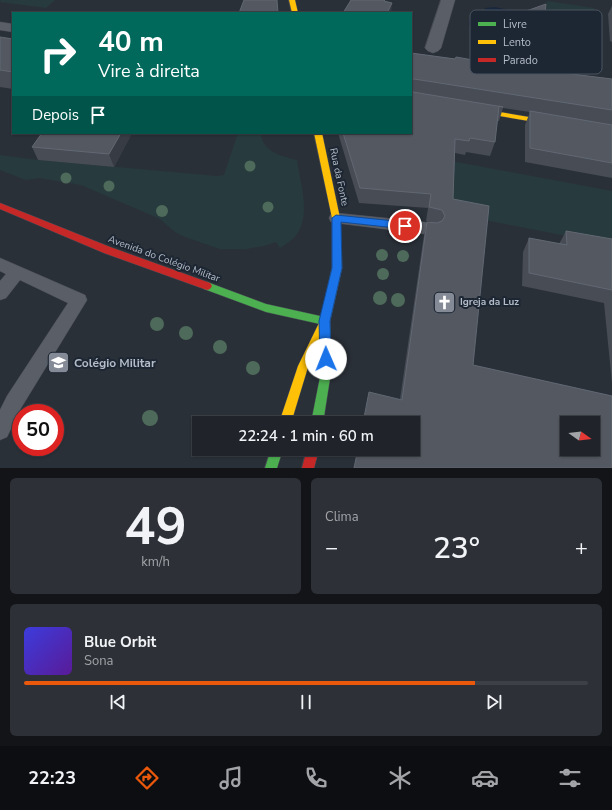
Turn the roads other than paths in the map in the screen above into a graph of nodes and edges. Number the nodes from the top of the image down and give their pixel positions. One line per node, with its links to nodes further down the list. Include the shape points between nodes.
1 (292, 0): 3 (street)
2 (448, 0): 6 (street)
3 (295, 12)
4 (0, 26): 5 (street)
5 (12, 28)
6 (433, 48)
7 (412, 99): 8 (street)
8 (612, 133)
9 (318, 134): 11 (street, Rua da Fonte)
10 (0, 206): 16 (street, Avenida do Colégio Militar, via 107,250 266,308)
11 (336, 218): 12 (lane); 16 (street, Rua da Fonte, via 337,268)
12 (433, 229)
13 (0, 264): 14 (lane)
14 (17, 272): 15 (lane); 19 (lane, via 79,300 14,402)
15 (0, 293)
16 (325, 321): 17 (street, Rua da Fonte, via 303,366); 18 (street, Rua da Fonte, via 326,372)
17 (287, 416)
18 (318, 416)
19 (0, 430)
20 (275, 456): 22 (street)
21 (311, 456): 23 (street)
22 (271, 468)
23 (308, 468)

